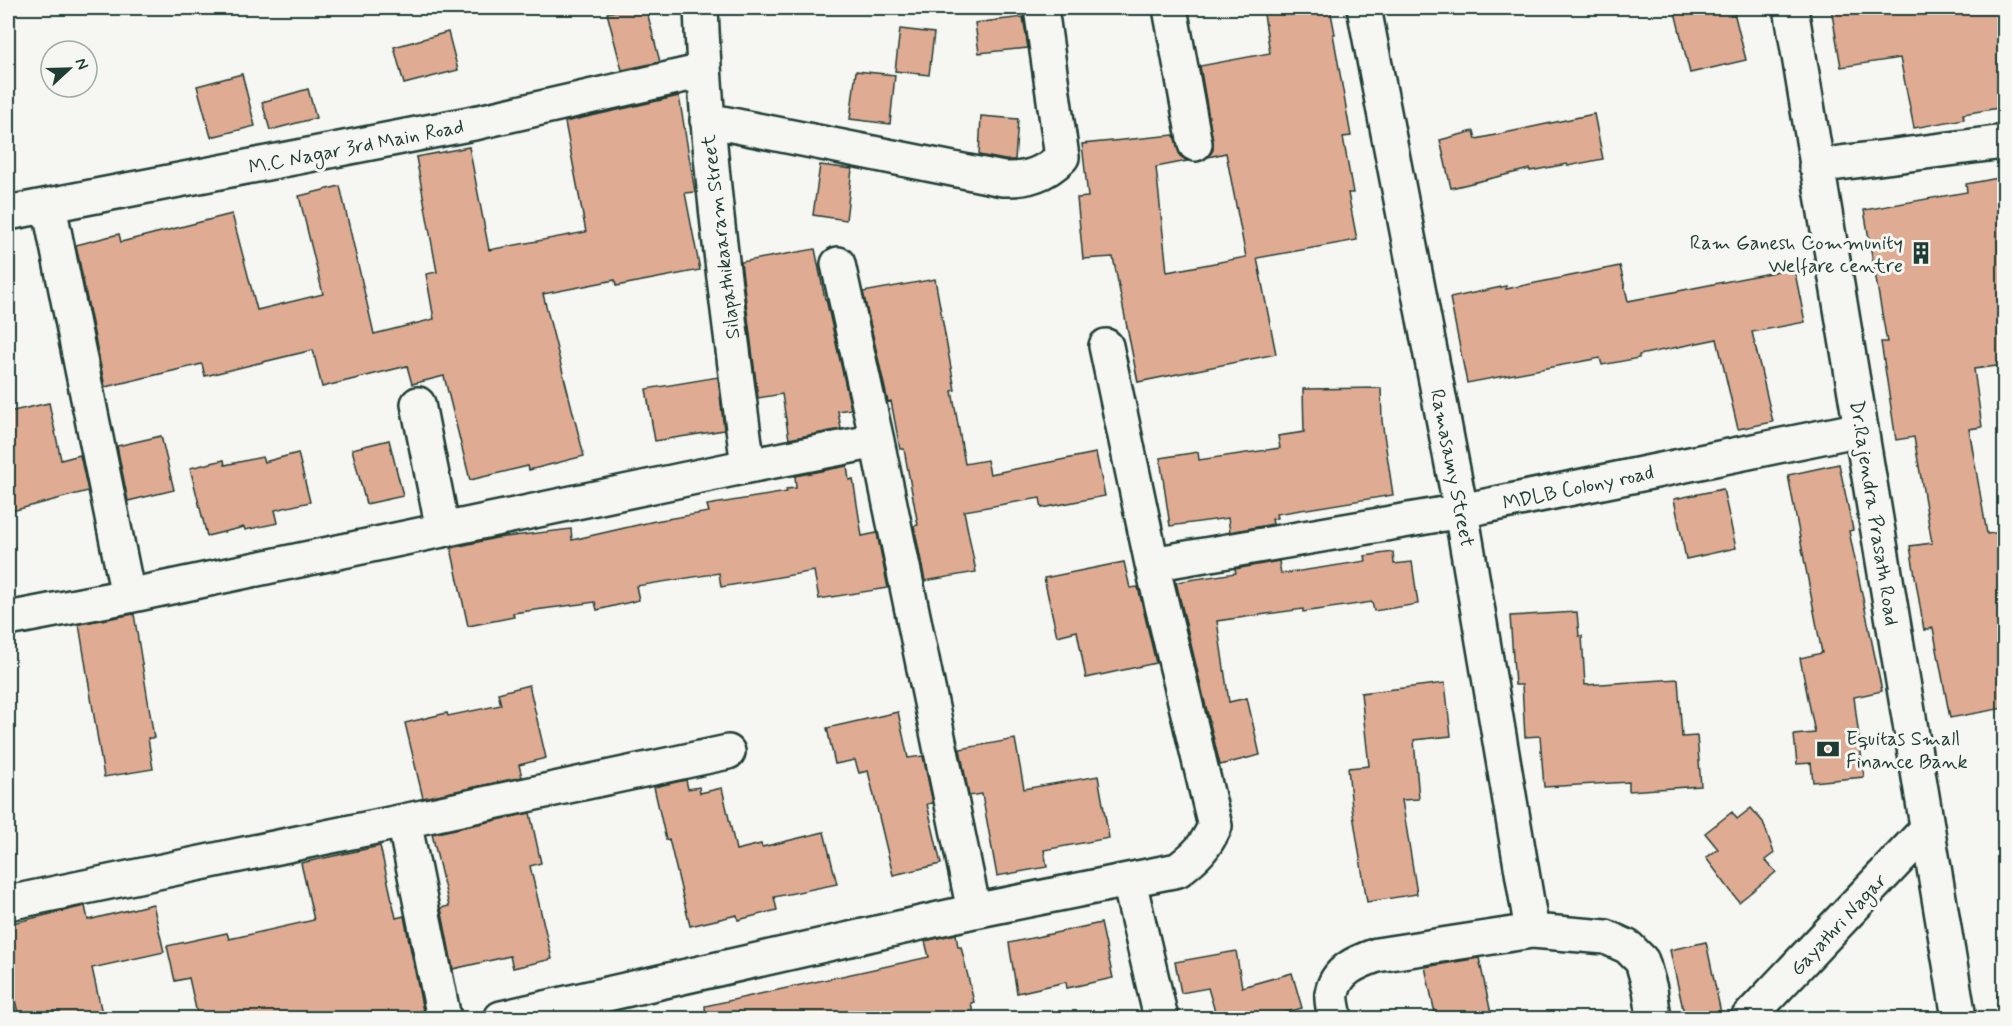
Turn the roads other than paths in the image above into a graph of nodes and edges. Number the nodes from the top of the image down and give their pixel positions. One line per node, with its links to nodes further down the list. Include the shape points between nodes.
1 (701, 8): 6 (street, Silapathikaaram Street)
2 (1041, 8): 7 (street, via 1062,157 1036,176 1003,179)
3 (1170, 8): 9 (street)
4 (1364, 8): 19 (street, Ramasamy Street)
5 (1791, 8): 10 (street, Dr.Rajendra Prasath Road)
6 (703, 71): 7 (street, Silapathikaaram Street); 11 (street, M.C Nagar 3rd Main Road, via 479,122)
7 (707, 120): 18 (street, Silapathikaaram Street, via 719,248)
8 (2004, 142): 10 (street)
9 (1195, 144)
10 (1816, 166): 16 (street, Dr.Rajendra Prasath Road)
11 (49, 206): 12 (street, M.C Nagar 3rd Main Road); 22 (street)
12 (8, 213)
13 (838, 264): 17 (street)
14 (1106, 346): 21 (street)
15 (418, 404): 20 (street)
16 (1861, 429): 19 (street, MDLB Colony road); 26 (street, Dr.Rajendra Prasath Road)
17 (877, 441): 18 (street); 29 (street)
18 (748, 466): 20 (street)
19 (1461, 511): 21 (street, MDLB Colony road); 30 (street, Ramasamy Street)
20 (443, 530): 22 (street)
21 (1152, 564): 27 (street, via 1215,826 1198,854 1178,870)
22 (128, 596): 23 (street)
23 (8, 619)
24 (728, 752): 25 (street)
25 (404, 821): 28 (street); 31 (street)
26 (1927, 829): 36 (street, Gayathri Nagar); 37 (street, Dr.Rajendra Prasath Road)
27 (1129, 881): 29 (street); 33 (street)
28 (8, 903)
29 (974, 911): 32 (street)
30 (1532, 931): 34 (street, via 1377,955 1354,963 1341,975 1332,994); 35 (street, via 1606,937 1628,948 1642,961)
31 (444, 1018)
32 (501, 1018)
33 (1161, 1018)
34 (1335, 1018)
35 (1654, 1018)
36 (1748, 1018)
37 (1959, 1018)

